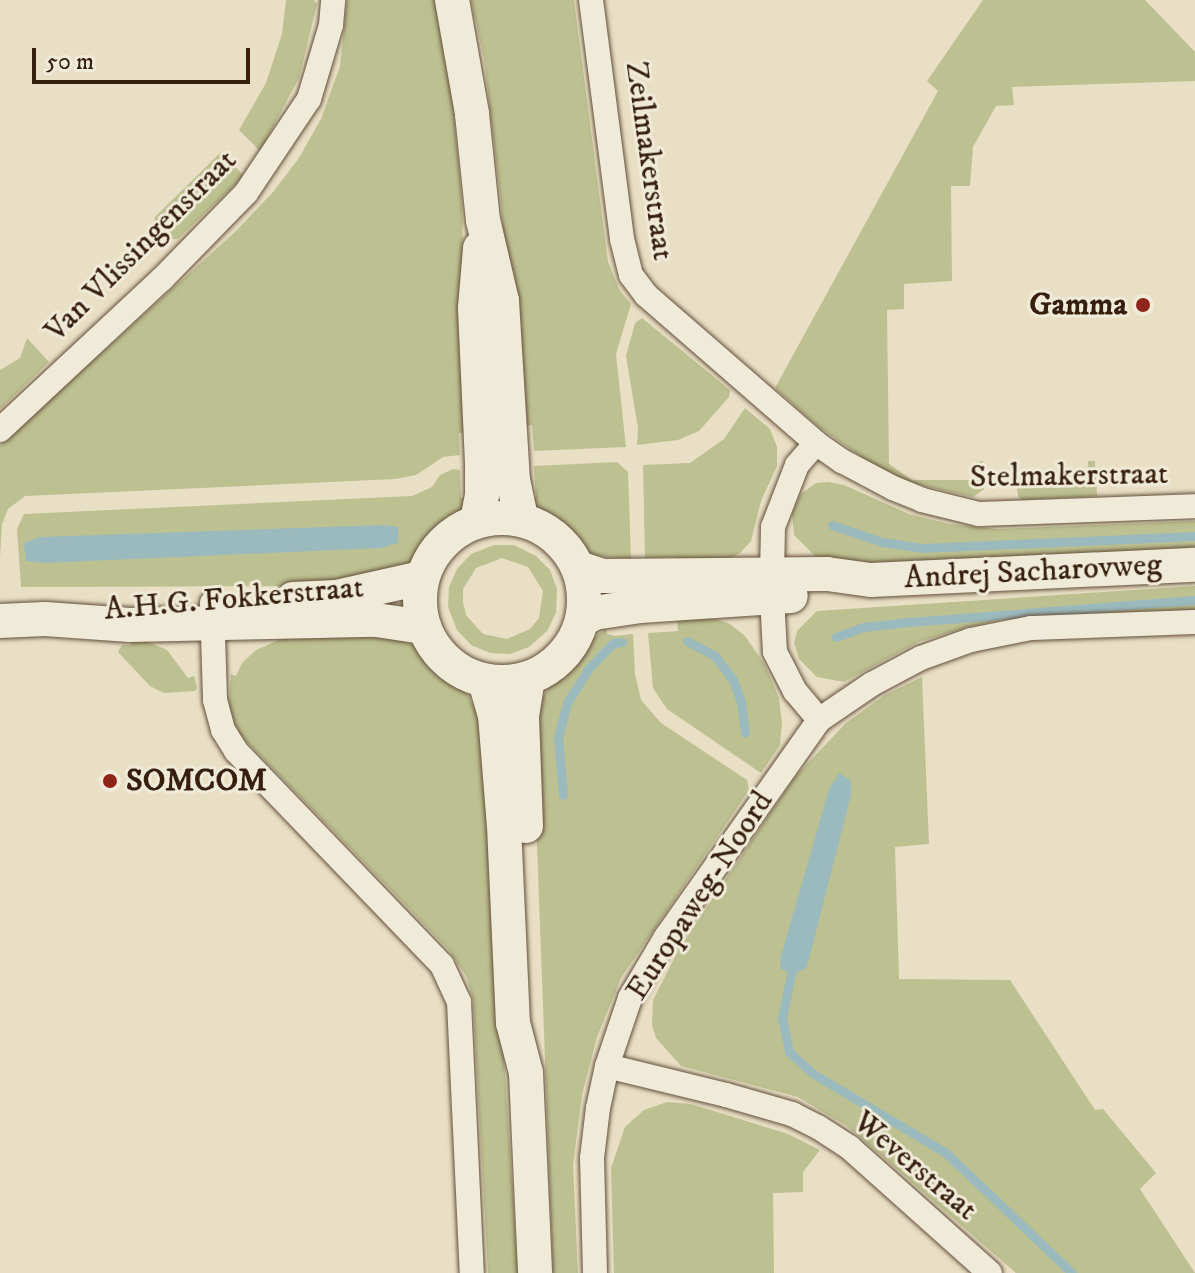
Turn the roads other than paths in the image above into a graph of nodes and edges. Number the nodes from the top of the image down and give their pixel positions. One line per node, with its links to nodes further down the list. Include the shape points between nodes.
1 (333, 0): 5 (street, Van Vlissingenstraat, via 309,99 246,193)
2 (452, 0): 4 (main road)
3 (591, 0): 6 (street, Zeilmakerstraat, via 631,275 646,295)
4 (483, 220): 8 (main road, via 502,301 513,480); 9 (main road, via 475,308 482,479)
5 (0, 430)
6 (816, 443): 7 (street, Stelmakerstraat, via 893,488 979,514); 13 (street, via 797,465 773,527)
7 (1195, 506)
8 (521, 519): 9 (main road); 11 (main road, via 556,537)
9 (477, 521): 12 (main road, via 442,542)
10 (1195, 565): 13 (main road, Andrej Sacharovweg, via 871,580 833,594)
11 (578, 568): 13 (main road, Andrej Sacharovweg, via 603,576); 15 (main road)
12 (422, 578): 14 (main road, A.H.G. Fokkerstraat, via 336,597); 18 (main road)
13 (772, 586): 15 (main road, Andrej Sacharovweg, via 612,610); 21 (street, via 775,652 795,691)
14 (212, 613): 16 (main road, A.H.G. Fokkerstraat, via 104,609); 18 (main road, A.H.G. Fokkerstraat); 24 (street, via 215,700 223,730 236,751 442,965 459,1002)
15 (582, 620): 19 (main road, via 563,656)
16 (0, 621)
17 (1195, 622): 21 (street, via 1031,628 971,640 909,664)
18 (424, 627): 20 (main road, via 448,662)
19 (528, 678): 20 (main road); 23 (main road, via 522,716 534,1025)
20 (485, 681): 23 (main road, via 495,715 513,1023)
21 (819, 720): 22 (street, Europaweg-Noord, via 666,937 630,998)
22 (607, 1066): 26 (street, Europaweg-Noord, via 592,1158); 27 (street, Weverstraat, via 792,1114 818,1127 849,1147)
23 (526, 1073): 25 (main road)
24 (472, 1273)
25 (535, 1273)
26 (595, 1273)
27 (990, 1273)

